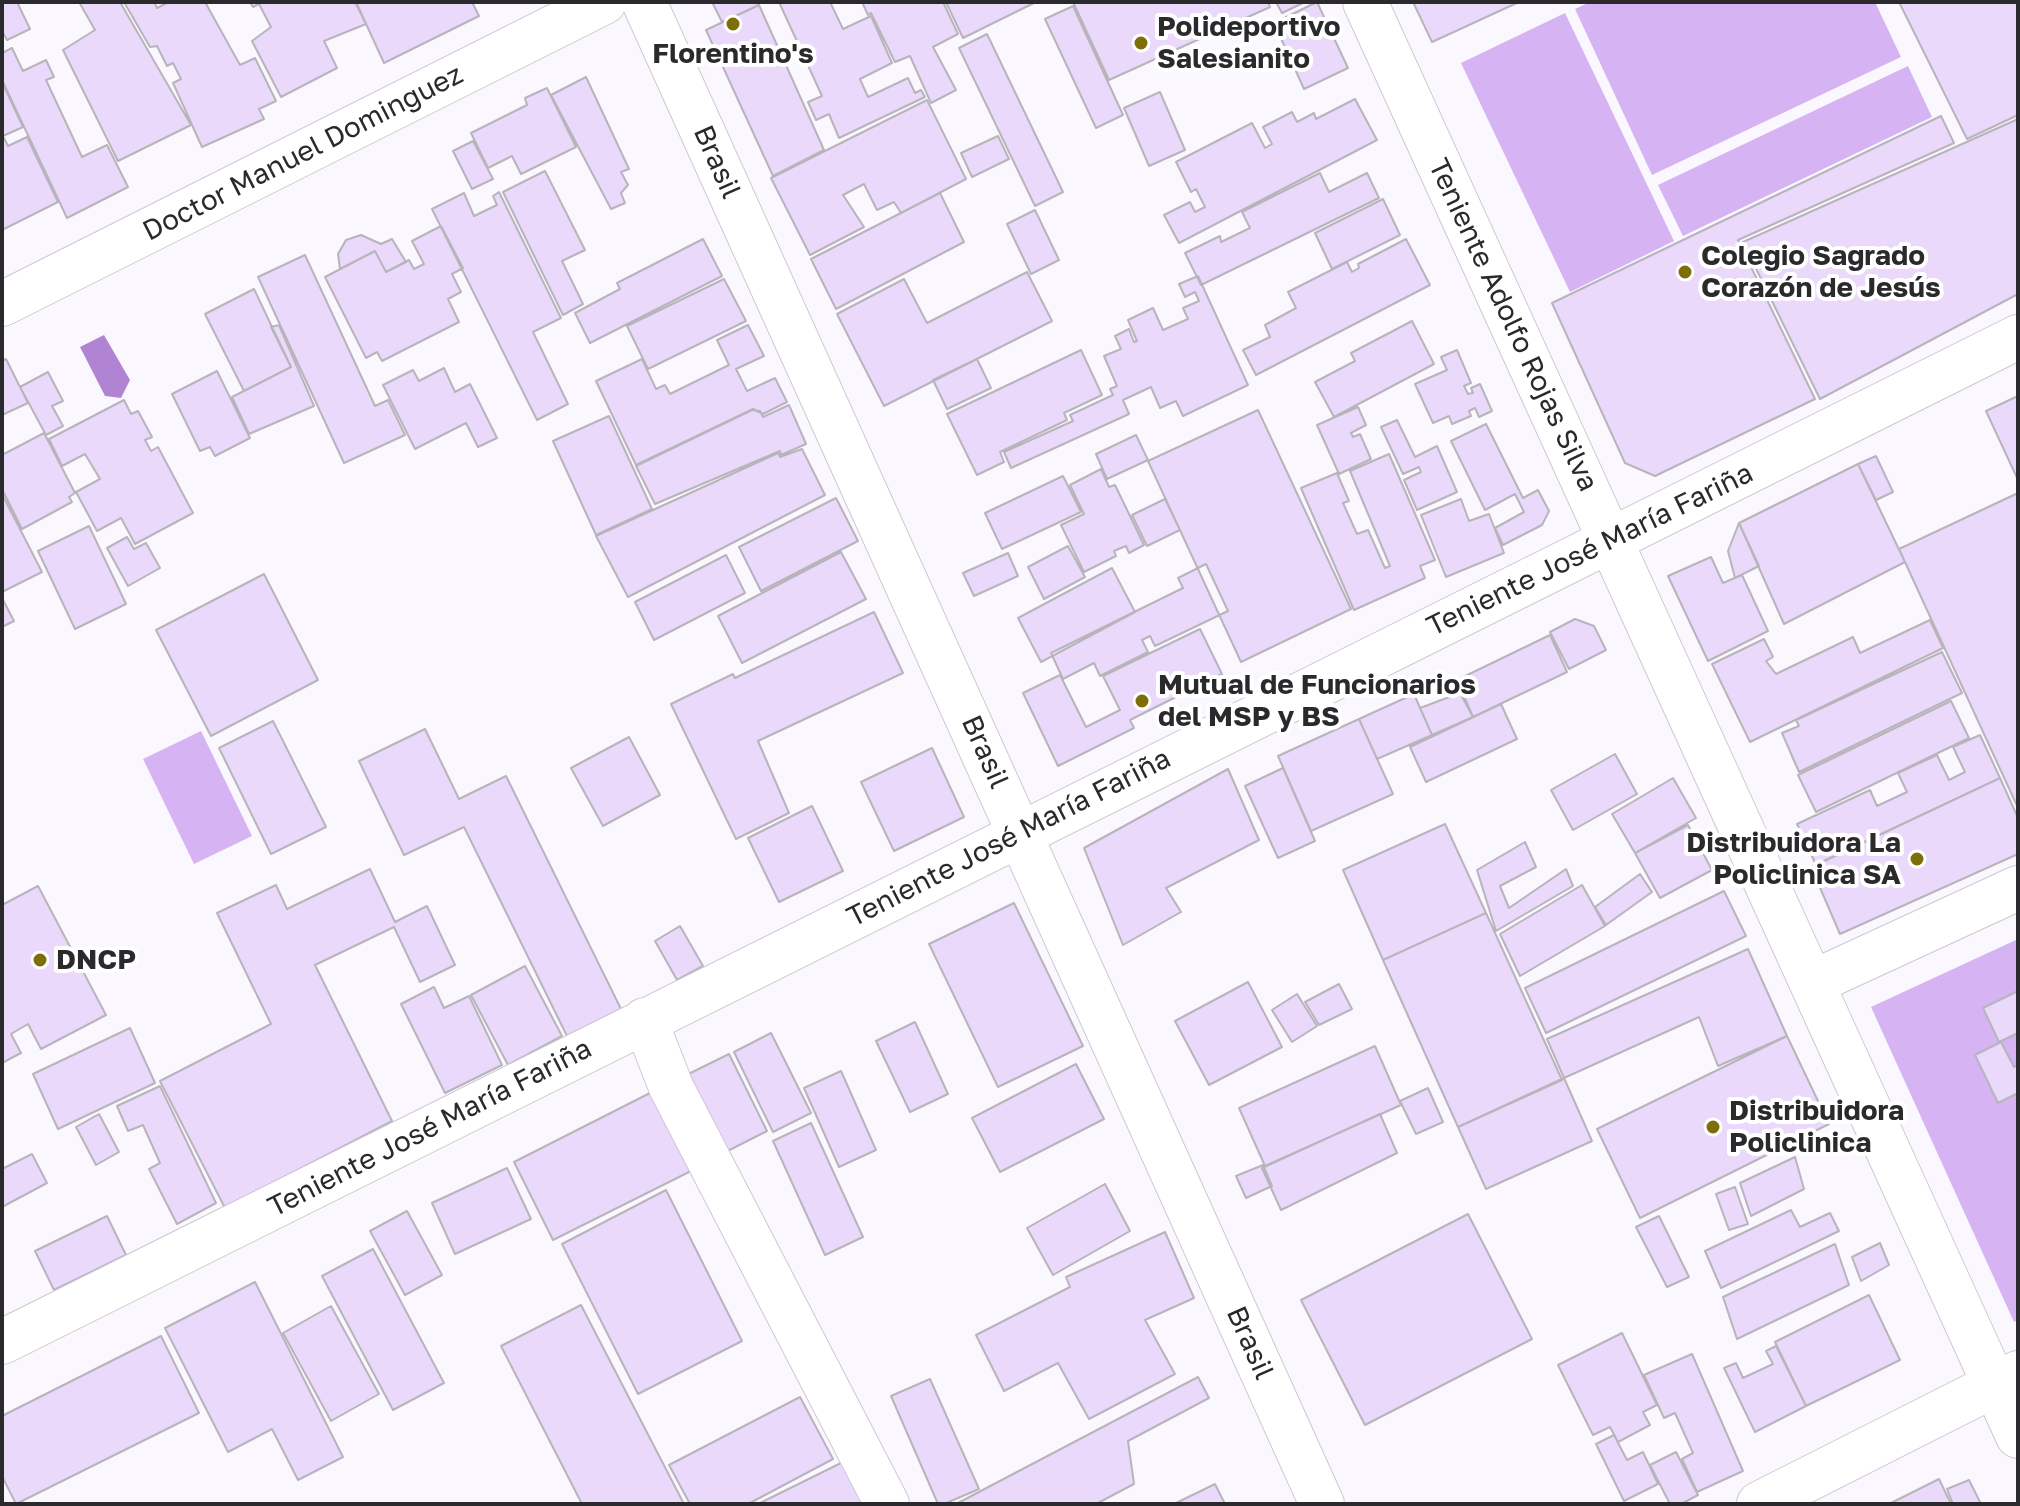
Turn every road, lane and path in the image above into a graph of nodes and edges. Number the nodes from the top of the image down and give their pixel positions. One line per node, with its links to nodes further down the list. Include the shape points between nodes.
1 (604, 2): 4 (street, Doctor Manuel Dominguez)
2 (644, 2): 7 (street, Brasil)
3 (1365, 2): 6 (street, Teniente Adolfo Rojas Silva)
4 (2, 304)
5 (2018, 337): 6 (street, Teniente José María Fariña)
6 (1611, 539): 7 (street, Teniente José María Fariña); 9 (street, Teniente Adolfo Rojas Silva)
7 (1021, 832): 10 (street, Teniente José María Fariña); 15 (street, Brasil)
8 (2018, 888): 9 (street)
9 (1814, 982): 12 (street, Teniente Adolfo Rojas Silva)
10 (645, 1020): 11 (street, Teniente José María Fariña); 14 (street, via 671,1087)
11 (2, 1342)
12 (2006, 1379): 13 (street, Teniente Adolfo Rojas Silva); 16 (street)
13 (2018, 1436)
14 (887, 1504)
15 (1322, 1504)
16 (1759, 1504)

